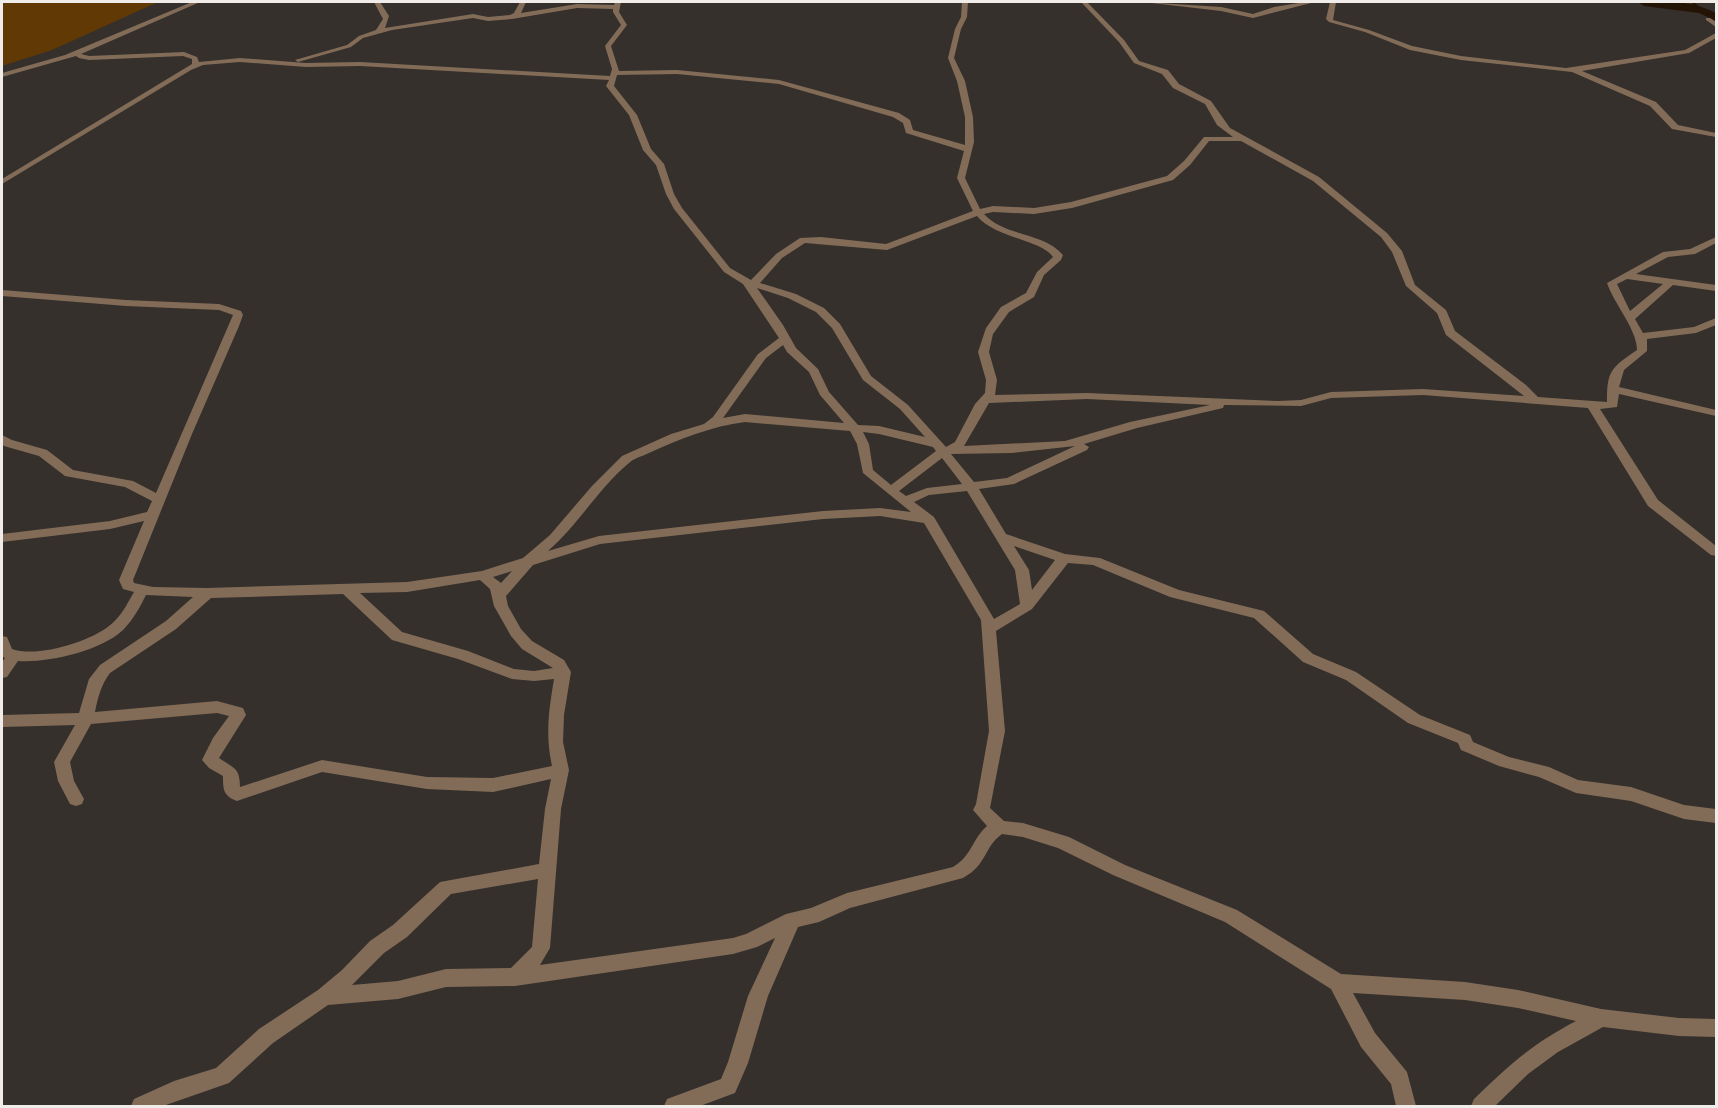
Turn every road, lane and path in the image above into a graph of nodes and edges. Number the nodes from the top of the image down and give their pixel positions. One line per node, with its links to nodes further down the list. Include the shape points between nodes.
1 (197, 2): 17 (street, via 156,16)
2 (377, 2): 15 (street, via 387,17)
3 (965, 2): 27 (street, via 951,58 969,117)
4 (1084, 2): 23 (street, via 1122,40 1136,63 1165,72 1176,86 1208,103)
5 (1146, 2): 6 (street, via 1253,16)
6 (1312, 2)
7 (1333, 2): 20 (street, via 1331,21 1400,46 1461,58)
8 (525, 3): 12 (street)
9 (617, 4): 11 (street); 22 (street, via 624,25 608,46)
10 (537, 5): 11 (street)
11 (577, 6): 12 (street)
12 (516, 16): 15 (street, via 473,16)
13 (1708, 19): 14 (street)
14 (1716, 25)
15 (379, 31): 18 (street, via 344,48)
16 (1716, 35): 20 (street, via 1687,52)
17 (77, 53): 19 (street, via 89,58 184,54 195,58); 21 (street)
18 (275, 63): 19 (street, via 222,60); 22 (street)
19 (195, 64): 28 (street)
20 (1574, 70): 24 (street, via 1653,104 1675,127)
21 (2, 75)
22 (614, 76): 27 (street, via 687,73 798,86 896,115 916,135); 33 (street, via 610,86 633,115 647,150 660,164 678,209 727,270)
23 (1219, 122): 25 (street); 26 (street)
24 (1716, 135)
25 (1206, 139): 26 (street); 29 (street, via 1170,178 1072,206)
26 (1244, 140): 43 (street, via 1316,179 1384,234 1397,251 1411,286 1442,312 1450,333)
27 (967, 149): 29 (street, via 961,178)
28 (2, 182)
29 (979, 212): 33 (street, via 887,247 803,240); 44 (street, via 995,228 1052,248 1058,255 1030,294 1001,313 988,335 983,356 994,385)
30 (1716, 240): 31 (street, via 1692,252 1666,254)
31 (1625, 275): 32 (street); 38 (street, via 1612,283)
32 (1672, 281): 35 (street); 38 (street)
33 (750, 283): 41 (street); 52 (street, via 820,310 844,337 867,378 904,407)
34 (2, 288): 37 (street, via 67,292)
35 (1716, 288)
36 (2, 293): 37 (street)
37 (102, 301): 55 (street, via 219,307 238,315)
38 (1629, 318): 40 (street)
39 (1716, 321): 40 (street, via 1696,330)
40 (1640, 337): 42 (street, via 1642,351 1619,368)
41 (785, 339): 48 (street, via 762,356 717,419); 49 (street, via 814,371 824,393)
42 (1611, 389): 46 (street, via 1613,405); 47 (street)
43 (1533, 399): 45 (street, via 1423,392 1331,395 1301,403); 46 (street)
44 (985, 400): 45 (street, via 1087,396); 52 (street, via 960,443)
45 (1242, 402): 50 (street)
46 (1592, 405): 61 (street, via 1653,503)
47 (1716, 413)
48 (705, 427): 49 (street, via 746,418); 63 (street, via 656,443 626,459 555,538)
49 (854, 427): 52 (street, via 892,432); 54 (street, via 863,444 867,470)
50 (1119, 429): 52 (street, via 1056,446); 53 (street, via 1010,481)
51 (2, 438): 55 (street, via 43,453 69,473 129,484)
52 (943, 449): 53 (street); 54 (street)
53 (971, 487): 56 (street, via 927,492); 59 (street)
54 (891, 491): 56 (street)
55 (160, 500): 57 (street)
56 (904, 501): 58 (street)
57 (152, 515): 60 (street, via 111,525); 66 (street, via 126,583)
58 (930, 520): 63 (street, via 880,512 793,518 599,540); 70 (street)
59 (1002, 537): 62 (street); 69 (street, via 1022,570)
60 (2, 538)
61 (1716, 552)
62 (1064, 558): 69 (street); 79 (street, via 1095,561 1175,594 1259,614 1308,658 1351,676 1407,715 1464,739 1467,746 1505,762 1576,786 1631,794 1684,812)
63 (529, 560): 64 (street); 68 (street)
64 (483, 575): 65 (street, via 407,587); 68 (street, via 493,582)
65 (347, 589): 67 (street); 73 (street, via 397,636 512,674)
66 (141, 591): 67 (street); 72 (street, via 132,610 103,639 74,648)
67 (207, 593): 75 (street, via 171,625 105,669 91,694)
68 (499, 595): 73 (street, via 516,632 527,645 559,664)
69 (1026, 606): 70 (street)
70 (990, 628): 80 (street, via 997,731 981,810)
71 (2, 641): 72 (street, via 5,652)
72 (14, 656): 74 (street)
73 (563, 672): 77 (street, via 555,742)
74 (2, 673)
75 (86, 719): 76 (street); 77 (street, via 218,707 237,712 210,760 230,772 230,789 237,794 322,766 427,783 493,786); 78 (street, via 62,762)
76 (2, 721)
77 (561, 770): 81 (street)
78 (76, 799)
79 (1716, 816)
80 (1000, 827): 82 (street, via 992,830 971,864 957,873); 84 (street, via 1063,842 1119,870 1231,916)
81 (547, 870): 83 (street, via 540,952); 85 (street, via 446,887)
82 (792, 920): 83 (street, via 750,941 717,950); 89 (street, via 758,996 729,1086)
83 (515, 976): 85 (street, via 446,978 398,990)
84 (1338, 983): 86 (street, via 1465,991); 90 (street, via 1368,1040 1400,1079)
85 (325, 996): 88 (street, via 272,1031 222,1076 174,1091)
86 (1601, 1018): 87 (street); 91 (street, via 1528,1062)
87 (1716, 1028)
88 (141, 1107)
89 (674, 1107)
90 (1407, 1107)
91 (1481, 1107)

